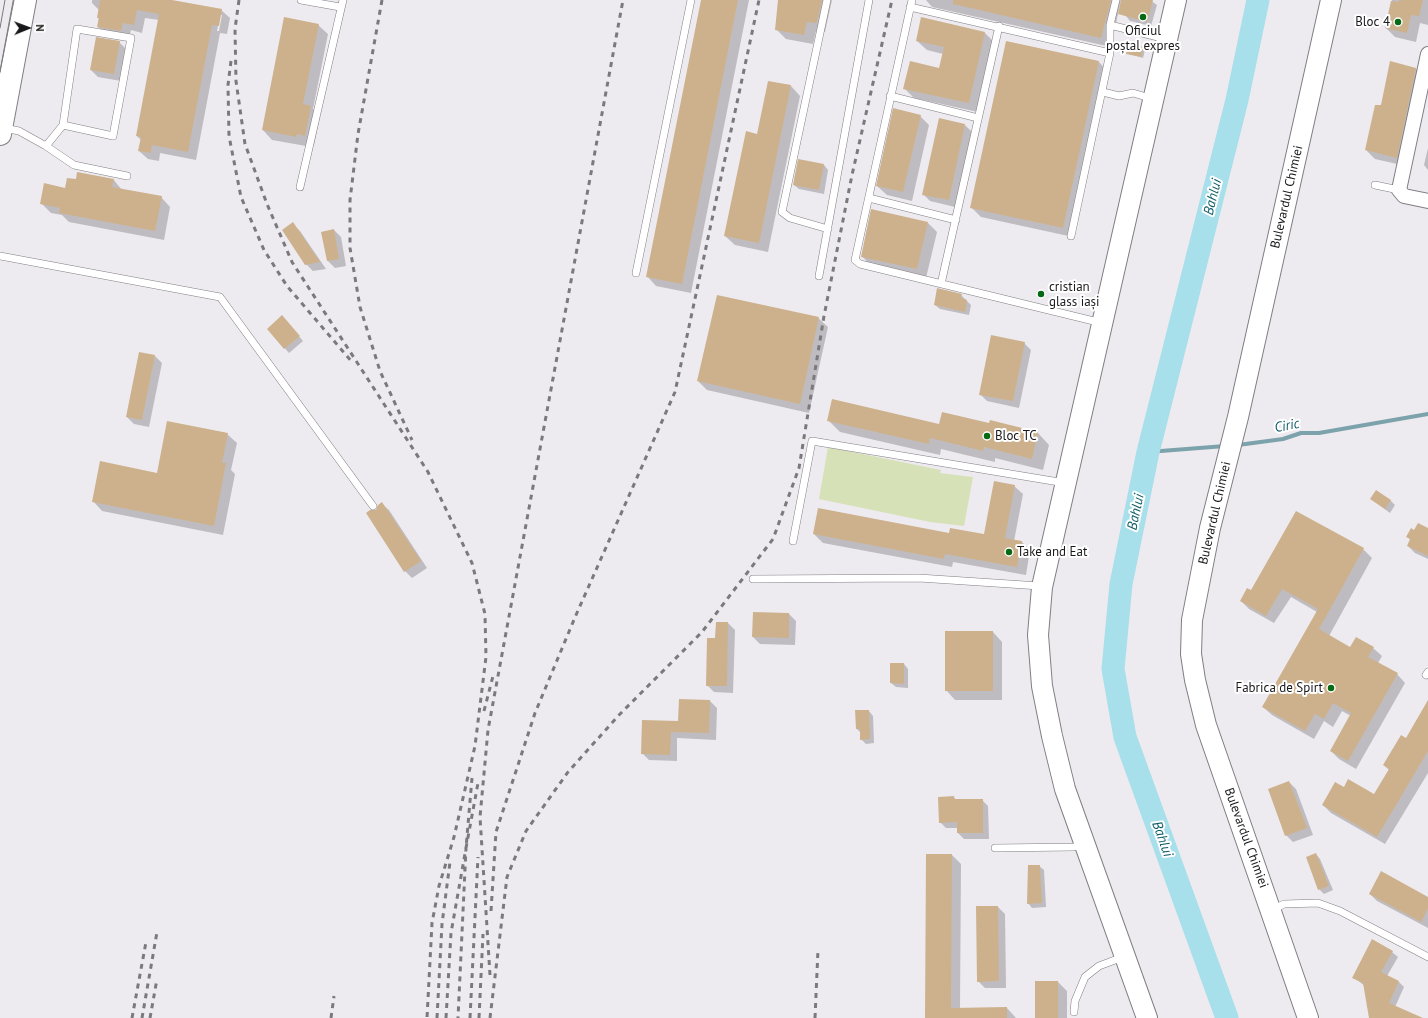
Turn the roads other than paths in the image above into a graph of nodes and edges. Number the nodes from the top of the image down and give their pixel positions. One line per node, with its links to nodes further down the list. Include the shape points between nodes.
1 (25, 0): 21 (main road)
2 (301, 0): 9 (lane)
3 (690, 0): 33 (lane)
4 (827, 0): 30 (lane, via 782,212 790,218)
5 (869, 0): 30 (lane)
6 (1116, 0): 11 (lane)
7 (1176, 0): 13 (street)
8 (1331, 0): 44 (street, Bulevardul Chimiei, via 1238,417 1210,528 1192,620 1191,654 1206,725)
9 (342, 3): 25 (lane)
10 (911, 4): 12 (lane); 17 (lane)
11 (1110, 25): 13 (lane); 14 (lane)
12 (999, 26): 14 (lane); 19 (lane)
13 (1167, 39): 18 (street)
14 (1110, 54): 16 (lane)
15 (1428, 54): 26 (street)
16 (1102, 92): 18 (lane, via 1119,96 1133,94); 31 (lane)
17 (890, 96): 19 (lane); 27 (lane)
18 (1153, 99): 36 (street)
19 (978, 118): 29 (lane)
20 (63, 125): 20 (lane, via 77,30 131,38 113,136); 22 (lane)
21 (0, 130): 22 (lane, via 19,131)
22 (46, 146): 23 (lane, via 74,164)
23 (127, 176)
24 (1375, 185): 26 (lane)
25 (300, 187)
26 (1399, 190): 28 (street, via 1404,196)
27 (869, 198): 29 (lane); 35 (lane, via 855,258 857,262)
28 (1428, 201)
29 (956, 220): 35 (lane)
30 (828, 229): 34 (lane)
31 (1071, 236)
32 (0, 256): 38 (lane, via 220,297)
33 (636, 273)
34 (819, 276)
35 (941, 284): 36 (lane)
36 (1104, 323): 37 (street)
37 (1067, 484): 39 (lane, via 812,441); 41 (street)
38 (372, 506)
39 (793, 540)
40 (753, 579): 41 (lane, via 919,578)
41 (1042, 586): 42 (street, via 1038,635 1042,686 1065,789)
42 (1084, 844): 43 (lane, via 1074,847); 45 (street)
43 (995, 848)
44 (1272, 910): 46 (lane, via 1284,904 1318,902); 49 (street, Bulevardul Chimiei)
45 (1125, 956): 47 (lane, via 1099,966 1085,976 1077,994); 48 (street)
46 (1428, 957)
47 (1074, 1012)
48 (1147, 1018)
49 (1308, 1018)

